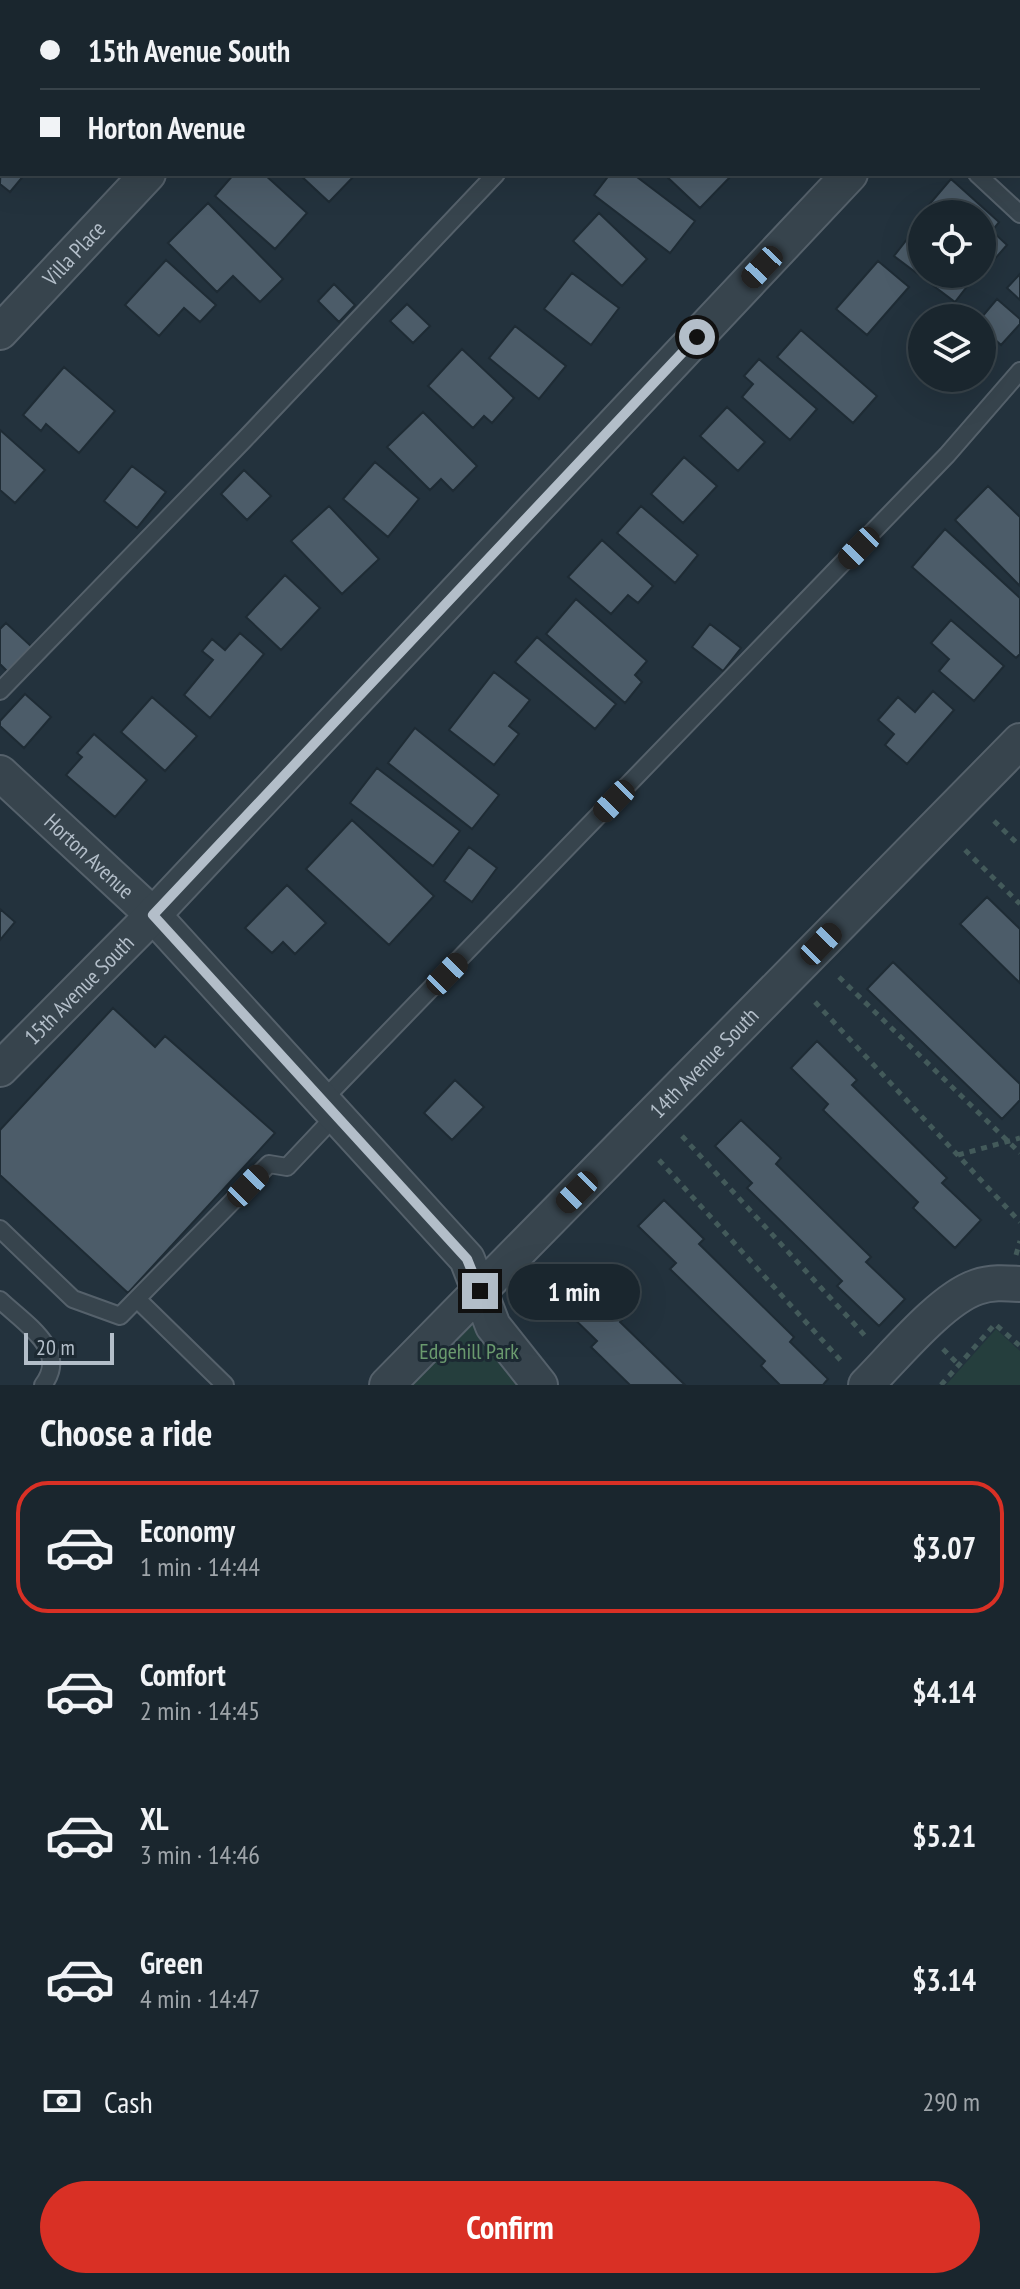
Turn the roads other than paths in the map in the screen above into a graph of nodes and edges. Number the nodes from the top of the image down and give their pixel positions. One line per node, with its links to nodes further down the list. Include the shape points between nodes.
1 (146, 176): 6 (street, Villa Place)
2 (494, 176): 8 (lane)
3 (848, 176): 11 (street, 15th Avenue South)
4 (979, 176): 5 (lane)
5 (1020, 214)
6 (0, 332)
7 (1020, 371): 13 (lane, via 936,467)
8 (0, 691)
9 (1020, 741): 16 (street, 14th Avenue South)
10 (0, 773): 11 (street, Horton Avenue)
11 (153, 915): 12 (street, 15th Avenue South); 13 (street, Horton Avenue)
12 (0, 1069)
13 (330, 1108): 16 (street, Horton Avenue, via 467,1259); 17 (lane, via 287,1167 269,1164)
14 (0, 1229): 17 (lane, via 73,1299 120,1316)
15 (1020, 1284): 19 (street, via 989,1284 961,1295)
16 (480, 1291): 22 (street, 14th Avenue South); 23 (street, Horton Avenue, via 493,1326)
17 (137, 1299): 21 (lane)
18 (0, 1300): 20 (lane, via 50,1353 52,1371)
19 (869, 1373)
20 (43, 1385)
21 (225, 1385)
22 (387, 1385)
23 (540, 1385)

